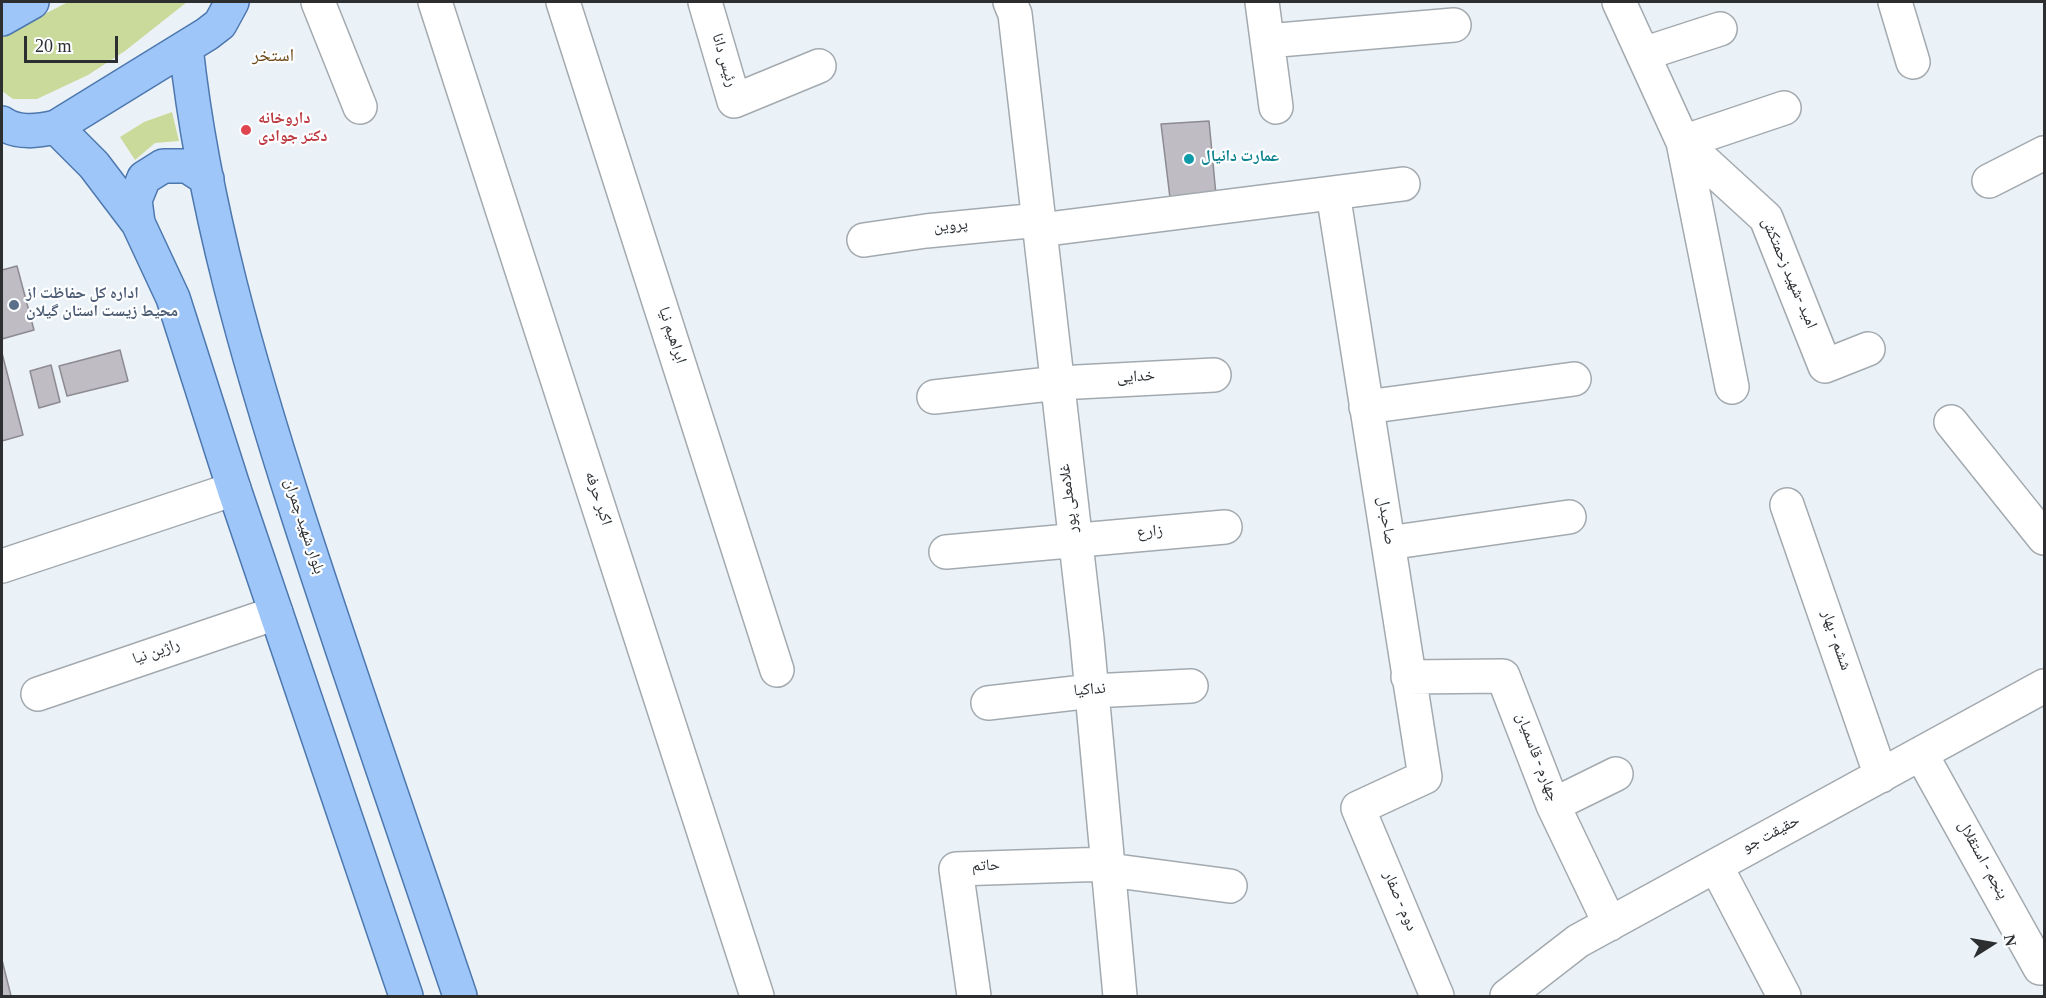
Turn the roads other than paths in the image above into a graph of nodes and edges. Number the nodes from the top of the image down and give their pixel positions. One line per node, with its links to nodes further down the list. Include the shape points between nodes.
1 (32, 2): 11 (main road)
2 (232, 2): 15 (main road, via 220,24)
3 (318, 2): 19 (street)
4 (435, 2): 70 (street, اکبر حرفه)
5 (563, 2): 51 (street, ابراهیم نیا)
6 (705, 2): 18 (street, رئیس دانا, via 734,101)
7 (1010, 2): 31 (street, غلامعلی پور, via 1015,14)
8 (1262, 2): 14 (street)
9 (1619, 2): 16 (street, امید -شهید زحمتکش)
10 (1895, 2): 17 (street)
11 (2, 19)
12 (1454, 25): 14 (street)
13 (1720, 29): 16 (street)
14 (1267, 41): 20 (street)
15 (186, 47): 23 (main road); 26 (main road, بلوار شهید چمران, via 193,111)
16 (1643, 54): 24 (street, امید -شهید زحمتکش)
17 (1913, 62)
18 (819, 66)
19 (360, 107)
20 (1276, 107)
21 (1784, 108): 24 (street)
22 (4, 126): 23 (main road, via 37,132)
23 (57, 127): 30 (main road, via 94,165)
24 (1683, 142): 33 (street, امید -شهید زحمتکش, via 1766,218 1825,366); 37 (street)
25 (2044, 153): 27 (street)
26 (207, 179): 30 (main road, via 188,166 164,166 144,178 135,200); 69 (main road, بلوار شهید چمران, via 251,368)
27 (1989, 182)
28 (1403, 184): 29 (street)
29 (1334, 193): 31 (street); 39 (street, صاحبدل)
30 (138, 223): 41 (main road, via 173,298)
31 (1039, 225): 32 (street, پروین, via 926,231); 36 (street, غلامعلی پور)
32 (864, 240)
33 (1868, 348)
34 (1214, 375): 36 (street, خدایی)
35 (1574, 379): 39 (street)
36 (1058, 383): 38 (street, خدایی); 46 (street, غلامعلی پور)
37 (1732, 387)
38 (934, 397)
39 (1365, 407): 47 (street, صاحبدل)
40 (1951, 422): 45 (street)
41 (234, 489): 49 (street); 50 (main road)
42 (1787, 505): 60 (street, ششم - بهار)
43 (1569, 517): 47 (street)
44 (1225, 527): 46 (street, زارع)
45 (2044, 538)
46 (1076, 540): 48 (street, زارع); 55 (street, غلامعلی پور)
47 (1388, 543): 52 (street, صاحبدل)
48 (946, 552)
49 (2, 566)
50 (276, 613): 56 (street, راژین نیا); 68 (main road)
51 (777, 670)
52 (1408, 677): 61 (street, چهارم - قاسمیان, via 1503,676); 62 (street, صاحبدل, via 1425,777)
53 (1191, 686): 55 (street, نداکیا)
54 (2044, 686): 58 (street, حقیقت جو)
55 (1092, 691): 57 (street, نداکیا); 64 (street, غلامعلی پور)
56 (38, 694)
57 (988, 703)
58 (1921, 754): 60 (street, حقیقت جو); 67 (street, پنجم - استقلال)
59 (1617, 774): 61 (street)
60 (1881, 776): 63 (street, حقیقت جو)
61 (1553, 805): 66 (street, چهارم - قاسمیان)
62 (1358, 808): 73 (street, دوم - صفار)
63 (1716, 866): 66 (street, حقیقت جو); 75 (street)
64 (1108, 867): 65 (street); 71 (street, حاتم, via 956,869); 72 (street, غلامعلی پور)
65 (1230, 886)
66 (1610, 924): 74 (street, حقیقت جو, via 1578,941)
67 (2040, 968)
68 (406, 996)
69 (460, 996)
70 (757, 996)
71 (974, 996)
72 (1120, 996)
73 (1437, 996)
74 (1507, 996)
75 (1784, 996)

